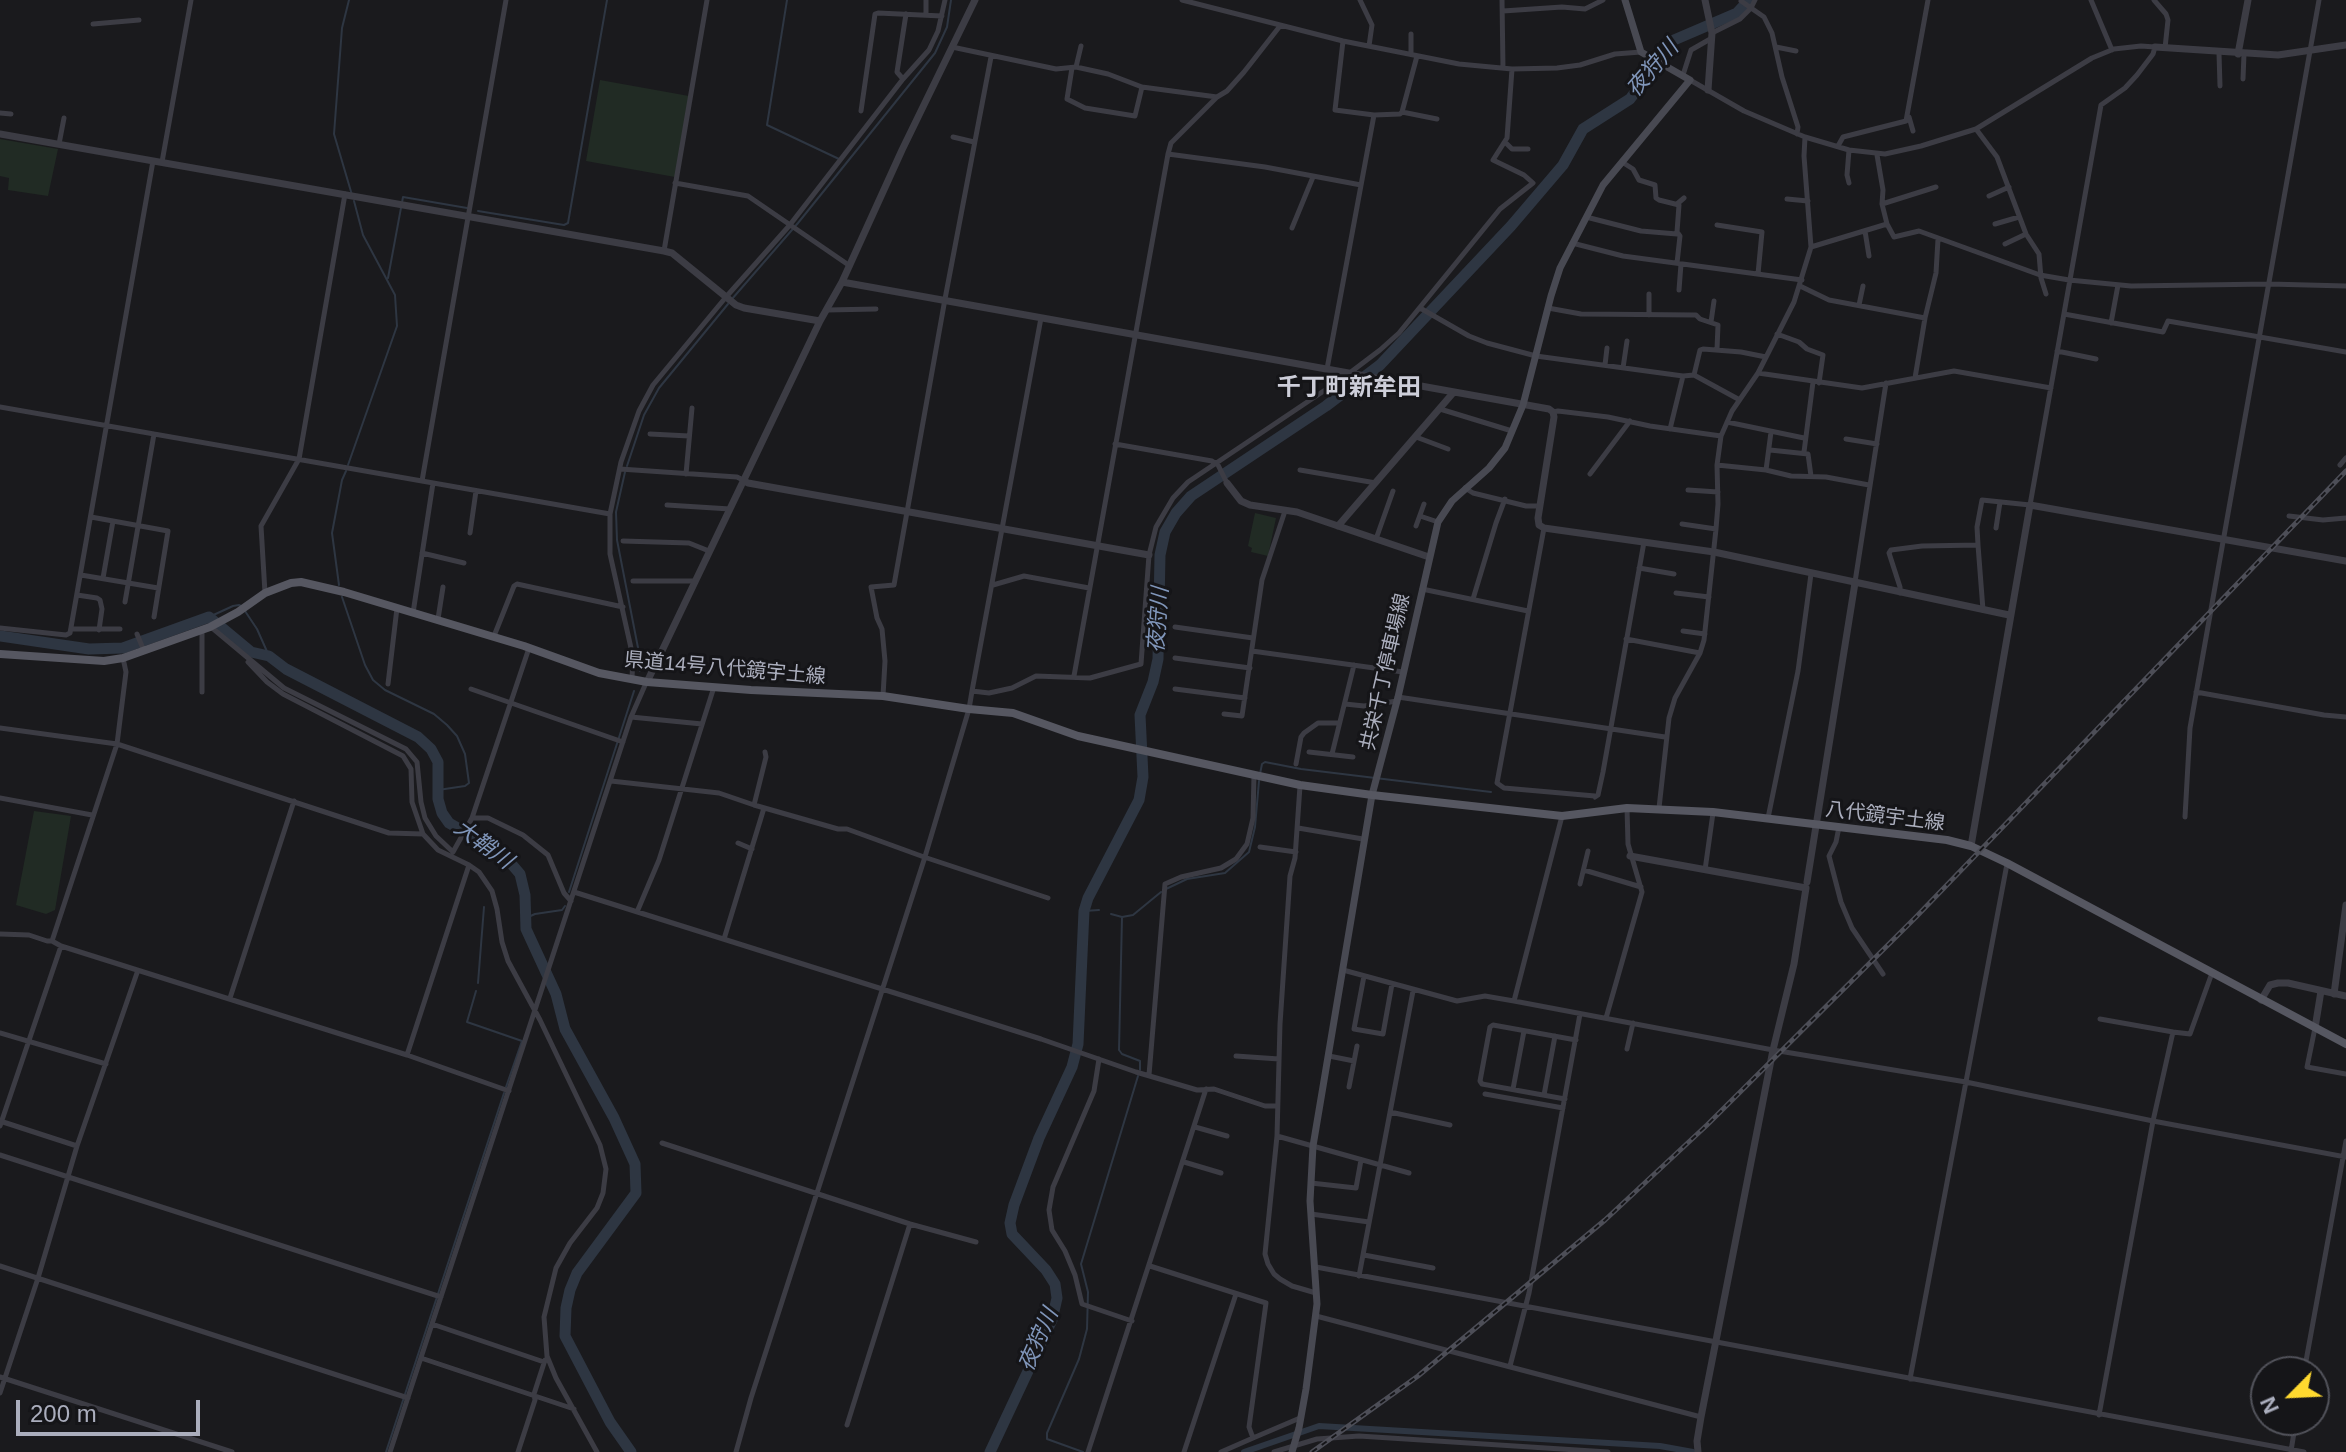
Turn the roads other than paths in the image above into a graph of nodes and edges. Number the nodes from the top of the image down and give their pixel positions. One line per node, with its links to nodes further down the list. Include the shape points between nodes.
1 (191, 0): 79 (street)
2 (506, 0): 94 (street)
3 (707, 0): 82 (street)
4 (926, 0): 23 (street)
5 (945, 0): 24 (street)
6 (975, 0): 34 (street)
7 (1183, 0): 27 (street)
8 (1360, 0): 33 (street, via 1372,25)
9 (1502, 0): 21 (street)
10 (1603, 0): 21 (street, via 1585,9)
11 (1625, 0): 42 (main road)
12 (1705, 0): 29 (street)
13 (1755, 0): 20 (street)
14 (1928, 0): 61 (street)
15 (2091, 0): 38 (street)
16 (2154, 0): 37 (street, via 2168,20)
17 (2248, 0): 43 (street)
18 (2319, 0): 40 (street)
19 (1742, 2): 20 (street)
20 (1751, 8): 29 (street); 35 (street, via 1764,17)
21 (1503, 11): 47 (street)
22 (906, 14): 23 (street); 50 (street, via 897,72); 56 (street, via 875,14)
23 (926, 15): 24 (street)
24 (942, 16): 50 (street, via 929,50)
25 (139, 20): 26 (street)
26 (93, 24)
27 (1280, 26): 30 (street); 55 (street)
28 (1411, 34): 44 (street)
29 (1711, 34): 49 (street, via 1691,50); 54 (street)
30 (1343, 41): 33 (street); 60 (street, via 1335,110)
31 (2346, 45): 40 (street)
32 (1081, 46): 46 (street)
33 (1369, 46): 44 (street)
34 (952, 47): 45 (street); 112 (street)
35 (1776, 47): 39 (street); 67 (street)
36 (2155, 47): 37 (street); 38 (street); 115 (street, via 2125,88 2101,105)
37 (2165, 48): 41 (street)
38 (2112, 50): 64 (street)
39 (1796, 51)
40 (2310, 51): 43 (street); 118 (street)
41 (2219, 53): 43 (street); 52 (street)
42 (1645, 54): 48 (street); 49 (main road)
43 (2241, 54): 51 (street)
44 (1414, 55): 47 (street); 57 (street)
45 (991, 57): 46 (street); 70 (street)
46 (1074, 68): 53 (street); 53 (street, via 1067,99 1085,108 1135,116)
47 (1503, 68): 48 (street)
48 (1512, 69): 71 (street)
49 (1686, 78): 54 (street); 80 (main road, 共栄千丁停車場線)
50 (903, 79): 100 (street)
51 (2243, 79)
52 (2220, 86)
53 (1142, 87): 55 (street)
54 (1708, 90): 67 (street)
55 (1217, 97): 76 (street, via 1171,143)
56 (861, 111)
57 (1402, 112): 60 (street); 63 (street)
58 (0, 113): 59 (street)
59 (11, 114)
60 (1374, 115): 84 (street)
61 (1908, 116): 65 (street); 73 (street, via 1906,121 1843,137)
62 (64, 118): 72 (street)
63 (1437, 119)
64 (1976, 129): 77 (street); 86 (street, via 1997,157)
65 (1913, 131)
66 (0, 134): 72 (street)
67 (1797, 134): 69 (street)
68 (953, 137): 70 (street)
69 (1805, 137): 73 (street); 91 (street)
70 (974, 142): 125 (street)
71 (1505, 142): 74 (street, via 1512,149); 131 (street, via 1493,160 1533,183 1500,209)
72 (59, 144): 78 (street)
73 (1838, 146): 75 (street)
74 (1528, 149)
75 (1849, 150): 77 (street); 83 (street)
76 (1168, 154): 81 (street); 141 (street)
77 (1877, 154): 93 (street)
78 (153, 161): 79 (street); 171 (street)
79 (162, 162): 87 (street)
80 (1622, 162): 92 (street, via 1639,180 1655,185 1656,198); 95 (main road, 共栄千丁停車場線)
81 (1313, 177): 84 (street); 101 (street)
82 (675, 183): 100 (street, via 748,196); 109 (street)
83 (1849, 183)
84 (1361, 185): 153 (street)
85 (1936, 187): 93 (street)
86 (2009, 187): 88 (street); 96 (street)
87 (346, 194): 94 (street); 188 (street)
88 (1989, 196)
89 (1684, 198): 92 (street)
90 (1787, 199): 91 (street)
91 (1808, 201): 108 (street)
92 (1677, 204): 103 (street)
93 (1882, 204): 97 (street)
94 (468, 216): 109 (street); 199 (street)
95 (1586, 217): 103 (street); 106 (main road, 共栄千丁停車場線)
96 (2019, 217): 98 (street); 104 (street)
97 (1887, 224): 102 (street); 105 (street, via 1894,237 1919,231)
98 (1995, 224)
99 (1717, 225): 113 (street, via 1762,232)
100 (790, 226): 112 (street); 126 (street)
101 (1292, 228)
102 (1865, 231): 108 (street); 110 (street)
103 (1678, 234): 111 (street)
104 (2026, 234): 107 (street); 114 (street, via 2039,254)
105 (1938, 239): 114 (street); 136 (street)
106 (1572, 243): 111 (street); 129 (main road, 共栄千丁停車場線)
107 (2005, 244)
108 (1811, 247): 117 (street)
109 (664, 251): 126 (street)
110 (1869, 256)
111 (1679, 264): 113 (street); 122 (street)
112 (850, 266): 116 (street)
113 (1758, 274): 117 (street)
114 (2040, 275): 115 (street); 124 (street)
115 (2069, 280): 119 (street); 133 (street)
116 (842, 282): 125 (street); 132 (street)
117 (1801, 283): 128 (street, via 1829,300); 140 (street)
118 (2269, 284): 119 (street); 121 (street); 142 (street)
119 (2118, 285): 139 (street)
120 (1863, 286): 128 (street)
121 (2346, 286)
122 (1679, 290)
123 (1649, 294): 134 (street)
124 (2046, 294)
125 (945, 299): 135 (street); 216 (street)
126 (730, 300): 137 (street, via 744,308); 192 (street, via 653,385 639,411)
127 (1714, 301): 138 (street)
128 (1859, 305): 136 (street)
129 (1548, 308): 134 (street); 148 (main road, 共栄千丁停車場線)
130 (876, 309): 132 (street)
131 (1421, 309): 148 (street, via 1478,340); 154 (street)
132 (827, 310): 137 (street)
133 (2064, 314): 139 (street); 146 (street)
134 (1649, 315): 138 (street, via 1696,315)
135 (1041, 316): 141 (street); 229 (street)
136 (1925, 318): 158 (street)
137 (820, 321): 198 (street)
138 (1711, 322): 145 (street, via 1718,327)
139 (2111, 323): 142 (street, via 2163,332 2168,321)
140 (1777, 334): 149 (street); 159 (street, via 1823,355)
141 (1135, 335): 153 (street); 182 (street)
142 (2259, 337): 147 (street); 235 (street)
143 (1627, 341): 152 (street)
144 (1607, 348): 151 (street)
145 (1717, 349): 149 (street); 156 (street, via 1700,350)
146 (2057, 351): 150 (street); 161 (street)
147 (2346, 352)
148 (1536, 356): 151 (street); 164 (main road, 共栄千丁停車場線)
149 (1766, 357): 155 (street)
150 (2096, 359)
151 (1605, 365): 152 (street)
152 (1623, 368): 157 (street)
153 (1327, 369): 154 (street)
154 (1350, 373): 162 (street); 189 (street)
155 (1758, 373): 159 (street); 163 (street)
156 (1694, 375): 157 (street); 163 (street)
157 (1683, 376): 172 (street)
158 (1915, 378): 160 (street); 161 (street, via 1954,371)
159 (1816, 382): 160 (street, via 1862,388); 180 (street)
160 (1886, 383): 183 (street)
161 (2051, 388): 213 (street)
162 (1453, 393): 164 (street); 167 (street)
163 (1738, 399): 170 (street)
164 (1523, 405): 168 (street); 173 (main road, 共栄千丁停車場線)
165 (0, 407): 171 (street)
166 (692, 408): 177 (street)
167 (1440, 409): 173 (street); 179 (street)
168 (1553, 412): 169 (street); 214 (street)
169 (1630, 421): 172 (street); 196 (street)
170 (1727, 422): 174 (street); 178 (street)
171 (107, 425): 175 (street); 221 (street)
172 (1670, 429): 178 (street)
173 (1513, 432): 204 (main road, 共栄千丁停車場線, via 1497,458)
174 (1771, 432): 180 (street); 185 (street)
175 (154, 434): 188 (street); 226 (street)
176 (650, 434): 177 (street)
177 (689, 436): 195 (street)
178 (1721, 436): 190 (street)
179 (1416, 437): 184 (street); 202 (street)
180 (1804, 438): 186 (street)
181 (1846, 439): 183 (street)
182 (1115, 444): 189 (street); 238 (street)
183 (1877, 444): 203 (street)
184 (1448, 449)
185 (1770, 450): 186 (street); 194 (street)
186 (1804, 452): 197 (street, via 1810,458)
187 (2346, 458): 191 (street)
188 (299, 459): 199 (street); 261 (street, via 261,526)
189 (1217, 464): 201 (street); 243 (street, via 1173,498 1156,527)
190 (1717, 465): 194 (street); 208 (street)
191 (2340, 465)
192 (622, 469): 195 (street); 218 (street)
193 (1300, 470): 202 (street)
194 (1766, 470): 197 (street)
195 (686, 474): 198 (street)
196 (1590, 474)
197 (1811, 476): 203 (street)
198 (743, 480): 215 (street); 216 (street)
199 (422, 481): 200 (street)
200 (433, 483): 206 (street); 242 (street)
201 (1227, 483): 217 (street, via 1241,501)
202 (1376, 483): 227 (street)
203 (1869, 485): 255 (street)
204 (1465, 488): 209 (street); 224 (main road, 共栄千丁停車場線)
205 (1688, 490): 208 (street)
206 (476, 491): 218 (street); 233 (street)
207 (1393, 491): 234 (street)
208 (1718, 492): 232 (street)
209 (1505, 499): 214 (street); 266 (street)
210 (2000, 502): 213 (street); 231 (street); 239 (street, via 1982,500)
211 (1424, 504): 219 (street)
212 (667, 505): 215 (street)
213 (2030, 505): 235 (street); 273 (street)
214 (1540, 506): 230 (street, via 1539,525)
215 (730, 509): 240 (street)
216 (907, 510): 229 (street); 310 (street, via 894,585 871,587 882,629)
217 (1285, 511): 227 (street); 287 (street, via 1262,580)
218 (610, 514): 268 (street, via 610,554)
219 (1420, 516): 224 (street); 228 (street)
220 (2289, 516): 222 (street)
221 (91, 517): 223 (street); 250 (street)
222 (2346, 518)
223 (113, 521): 226 (street); 251 (street)
224 (1438, 522): 244 (main road, 共栄千丁停車場線)
225 (1682, 524): 232 (street)
226 (138, 526): 254 (street); 258 (street, via 168,531)
227 (1338, 526): 234 (street)
228 (1416, 526)
229 (1003, 528): 238 (street); 256 (street)
230 (1544, 528): 237 (street); 271 (street)
231 (1996, 528)
232 (1716, 529): 241 (street)
233 (470, 533)
234 (1376, 539): 244 (street)
235 (2223, 539): 245 (street); 309 (street)
236 (623, 541): 240 (street, via 689,543)
237 (1644, 542): 241 (street); 247 (street)
238 (1096, 545): 243 (street); 259 (street)
239 (1978, 545): 263 (street, via 1891,550); 270 (street)
240 (709, 551): 253 (street)
241 (1714, 552): 249 (street); 265 (street)
242 (422, 553): 246 (street); 272 (street)
243 (1149, 555): 300 (street, via 1141,664 1090,678)
244 (1429, 557): 260 (main road, 共栄千丁停車場線)
245 (2346, 561)
246 (464, 563)
247 (1639, 568): 248 (street); 288 (street)
248 (1674, 574)
249 (1811, 574): 255 (street); 347 (street)
250 (81, 575): 251 (street); 264 (street)
251 (103, 578): 254 (street)
252 (633, 581): 253 (street)
253 (695, 581): 302 (street)
254 (128, 583): 258 (street); 267 (street)
255 (1855, 583): 263 (street); 349 (street)
256 (992, 585): 259 (street, via 1024,576); 307 (street)
257 (443, 587): 275 (street)
258 (158, 588): 274 (street)
259 (1089, 588): 300 (street)
260 (1422, 589): 266 (street); 299 (main road, 共栄千丁停車場線)
261 (265, 593): 269 (main road, 県道14号八代鏡宇土線, via 301,582); 276 (main road, 県道14号八代鏡宇土線)
262 (1676, 593): 265 (street)
263 (1900, 593): 270 (street)
264 (77, 595): 279 (street); 281 (street, via 100,600)
265 (1709, 597): 285 (street)
266 (1473, 599): 271 (street)
267 (125, 602)
268 (623, 607): 286 (street, via 517,584); 301 (street)
269 (397, 608): 272 (main road, 県道14号八代鏡宇土線); 303 (street)
270 (1983, 610): 273 (street)
271 (1528, 611): 317 (street)
272 (413, 613): 275 (main road, 県道14号八代鏡宇土線)
273 (2009, 615): 355 (street)
274 (154, 617)
275 (437, 620): 286 (main road, 県道14号八代鏡宇土線)
276 (211, 626): 282 (main road, 県道14号八代鏡宇土線); 295 (street)
277 (1175, 627): 287 (street)
278 (0, 628): 279 (street, via 66,635)
279 (72, 629): 281 (street)
280 (120, 629): 281 (street)
281 (99, 630)
282 (200, 630): 290 (main road, 県道14号八代鏡宇土線); 308 (street)
283 (1683, 631): 285 (street)
284 (137, 634): 290 (street)
285 (1705, 634): 292 (street)
286 (493, 637): 289 (main road, 県道14号八代鏡宇土線)
287 (1253, 638): 291 (street)
288 (1626, 639): 292 (street); 323 (street)
289 (529, 647): 301 (main road, 県道14号八代鏡宇土線, via 599,673); 313 (street)
290 (143, 649): 294 (main road, 県道14号八代鏡宇土線)
291 (1252, 651): 297 (street); 298 (street)
292 (1700, 653): 324 (street, via 1675,698)
293 (0, 654): 294 (main road, 県道14号八代鏡宇土線)
294 (123, 658): 326 (street)
295 (246, 658): 352 (street, via 283,694 403,756 411,769 412,802); 360 (street, via 284,688 406,749 417,762 425,818)
296 (1175, 658): 298 (street)
297 (1354, 665): 299 (street); 314 (street)
298 (1250, 668): 311 (street)
299 (1403, 672): 312 (main road, 共栄千丁停車場線)
300 (1074, 676): 307 (street, via 1036,676 1012,688)
301 (632, 679): 302 (main road, 県道14号八代鏡宇土線)
302 (647, 682): 304 (main road, 県道14号八代鏡宇土線); 318 (street)
303 (388, 684)
304 (714, 687): 310 (main road, 県道14号八代鏡宇土線); 321 (street)
305 (471, 689): 313 (street)
306 (1175, 689): 311 (street)
307 (972, 691): 315 (street)
308 (202, 692)
309 (2196, 692): 319 (street); 346 (street)
310 (883, 696): 315 (main road, 県道14号八代鏡宇土線)
311 (1245, 698): 316 (street, via 1242,719)
312 (1397, 699): 314 (street); 317 (street); 336 (main road, 共栄千丁停車場線)
313 (510, 702): 325 (street); 348 (street)
314 (1345, 704): 320 (street)
315 (969, 709): 332 (main road, 県道14号八代鏡宇土線, via 1013,713 1078,736); 362 (street)
316 (1224, 714)
317 (1509, 714): 323 (street); 323 (street, via 1498,786 1595,797)
318 (631, 717): 321 (street); 325 (street)
319 (2346, 717)
320 (1338, 723): 329 (street); 331 (street, via 1318,723 1304,733)
321 (702, 724): 335 (street)
322 (0, 728): 326 (street)
323 (1611, 728): 324 (street)
324 (1665, 737): 342 (street)
325 (622, 742): 333 (street)
326 (117, 744): 338 (street); 344 (street)
327 (765, 752): 339 (street)
328 (1309, 752): 329 (street)
329 (1332, 754): 330 (street)
330 (1353, 757)
331 (1296, 764)
332 (1258, 775): 334 (main road, 県道14号八代鏡宇土線); 417 (street, via 1247,844 1236,859 1165,884)
333 (611, 781): 335 (street); 370 (street)
334 (1300, 785): 336 (main road, 県道14号八代鏡宇土線); 351 (street)
335 (683, 788): 339 (street); 374 (street)
336 (1373, 793): 345 (main road, 八代鏡宇土線); 353 (main road, 共栄千丁停車場線)
337 (0, 798): 344 (street)
338 (294, 801): 352 (street, via 389,833); 390 (street)
339 (754, 805): 340 (street)
340 (764, 808): 357 (street); 362 (street, via 847,829)
341 (1627, 808): 342 (main road, 八代鏡宇土線); 345 (main road, 八代鏡宇土線); 361 (street)
342 (1659, 808): 343 (main road, 八代鏡宇土線)
343 (1713, 812): 347 (main road, 八代鏡宇土線); 366 (street)
344 (92, 815): 377 (street)
345 (1562, 816): 392 (street)
346 (2185, 817)
347 (1768, 819): 349 (main road, 八代鏡宇土線)
348 (471, 822): 360 (street); 372 (street, via 488,818 523,835 548,855)
349 (1817, 824): 350 (main road, 八代鏡宇土線); 367 (street)
350 (1839, 827): 355 (main road, 八代鏡宇土線); 382 (street, via 1829,856 1841,902)
351 (1298, 828): 353 (street); 359 (street)
352 (423, 834): 360 (street, via 438,850)
353 (1363, 839): 380 (main road, 共栄千丁停車場線)
354 (738, 843): 357 (street)
355 (1971, 846): 363 (main road, 八代鏡宇土線)
356 (1260, 847): 359 (street)
357 (752, 849): 376 (street)
358 (1588, 851): 365 (street)
359 (1296, 852): 413 (street, via 1290,876)
360 (452, 855): 364 (street)
361 (1630, 856): 366 (street); 369 (street)
362 (924, 857): 371 (street); 385 (street)
363 (2007, 863): 381 (main road, 八代鏡宇土線); 418 (street)
364 (469, 865): 393 (street, via 492,891 504,951); 409 (street)
365 (1584, 870): 368 (street); 369 (street)
366 (1705, 870): 408 (street, via 1806,888)
367 (1807, 882)
368 (1580, 884)
369 (1641, 887): 395 (street)
370 (574, 892): 372 (street); 374 (street)
371 (1048, 898)
372 (571, 901): 393 (street)
373 (2346, 905): 388 (street)
374 (637, 912): 376 (street)
375 (0, 934): 377 (street)
376 (724, 939): 385 (street)
377 (52, 941): 378 (street)
378 (61, 946): 379 (street); 404 (street)
379 (138, 970): 390 (street); 415 (street)
380 (1342, 970): 383 (street); 411 (main road, 共栄千丁停車場線)
381 (2212, 973): 391 (main road, 八代鏡宇土線); 400 (street, via 2190,1034)
382 (1883, 974)
383 (1364, 976): 384 (street); 384 (street, via 1354,1029 1383,1034)
384 (1392, 984): 386 (street)
385 (882, 989): 412 (street); 448 (street)
386 (1413, 991): 392 (street, via 1457,1001 1485,996); 428 (street)
387 (2321, 991): 388 (street); 391 (street, via 2278,983 2270,985); 398 (street)
388 (2334, 994): 389 (street)
389 (2346, 996)
390 (230, 998): 409 (street)
391 (2261, 1000): 398 (main road, 八代鏡宇土線)
392 (1514, 1001): 394 (street)
393 (535, 1008): 422 (street); 470 (street, via 600,1145 606,1169 597,1208 556,1268 544,1317)
394 (1580, 1014): 395 (street); 403 (street)
395 (1606, 1018): 397 (street)
396 (2100, 1019): 400 (street)
397 (1633, 1023): 407 (street); 408 (street)
398 (2315, 1028): 405 (main road, 八代鏡宇土線); 416 (street, via 2307,1067)
399 (1524, 1031): 402 (street); 421 (street); 421 (street, via 1490,1027 1480,1081)
400 (2173, 1032): 429 (street)
401 (0, 1033): 404 (street)
402 (1555, 1036): 403 (street); 424 (street)
403 (1576, 1040): 425 (street)
404 (28, 1041): 415 (street); 430 (street)
405 (2346, 1044)
406 (1357, 1046): 414 (street)
407 (1627, 1049)
408 (1773, 1050): 418 (street); 467 (street)
409 (407, 1055): 422 (street)
410 (1236, 1056): 413 (street)
411 (1329, 1056): 414 (street); 438 (main road, 共栄千丁停車場線)
412 (1098, 1058): 417 (street); 465 (street, via 1094,1091 1053,1187 1049,1210 1082,1304)
413 (1279, 1059): 426 (street)
414 (1354, 1061): 419 (street)
415 (106, 1064): 437 (street)
416 (2346, 1074)
417 (1149, 1075): 420 (street, via 1197,1090)
418 (1966, 1082): 429 (street); 473 (street)
419 (1349, 1087)
420 (1207, 1088): 426 (street); 432 (street)
421 (1513, 1089): 424 (street)
422 (507, 1090): 462 (street)
423 (1485, 1094): 427 (street)
424 (1544, 1095): 425 (street)
425 (1565, 1099): 427 (street)
426 (1276, 1106): 434 (street)
427 (1563, 1108): 463 (street)
428 (1390, 1112): 431 (street); 443 (street)
429 (2153, 1121): 440 (street); 478 (street)
430 (0, 1123): 437 (street)
431 (1450, 1125)
432 (1195, 1127): 433 (street); 442 (street)
433 (1227, 1136)
434 (1277, 1136): 438 (street); 461 (street, via 1265,1254 1280,1279)
435 (2346, 1141): 440 (street)
436 (662, 1143): 448 (street)
437 (77, 1146): 446 (street)
438 (1313, 1146): 441 (street); 447 (main road, 共栄千丁停車場線)
439 (0, 1155): 446 (street)
440 (2345, 1157): 468 (street)
441 (1361, 1160): 443 (street); 447 (street, via 1356,1188)
442 (1184, 1162): 444 (street); 455 (street)
443 (1380, 1165): 445 (street); 450 (street)
444 (1221, 1173)
445 (1409, 1173)
446 (68, 1176): 459 (street); 462 (street)
447 (1310, 1183): 449 (main road, 共栄千丁停車場線)
448 (817, 1193): 451 (street); 490 (street)
449 (1311, 1214): 450 (street); 456 (main road, 共栄千丁停車場線)
450 (1369, 1222): 453 (street)
451 (910, 1224): 452 (street); 481 (street)
452 (976, 1242)
453 (1364, 1255): 457 (street); 458 (street)
454 (0, 1266): 459 (street)
455 (1150, 1266): 460 (street); 465 (street)
456 (1316, 1267): 458 (street); 461 (main road, 共栄千丁停車場線)
457 (1433, 1268)
458 (1359, 1276): 463 (street)
459 (38, 1278): 472 (street); 475 (street)
460 (1237, 1293): 482 (street, via 1266,1303 1249,1427); 492 (street)
461 (1316, 1293): 464 (main road, 共栄千丁停車場線)
462 (438, 1296): 466 (street)
463 (1526, 1306): 467 (street); 471 (street)
464 (1315, 1316): 471 (street); 480 (main road, 共栄千丁停車場線)
465 (1132, 1321): 491 (street)
466 (432, 1324): 469 (street); 470 (street)
467 (1717, 1343): 473 (street); 479 (street)
468 (2307, 1356)
469 (421, 1358): 475 (street); 476 (street)
470 (546, 1359): 476 (street); 477 (street)
471 (1510, 1366): 479 (street)
472 (2, 1378): 474 (street); 486 (street)
473 (1910, 1379): 478 (street)
474 (0, 1393)
475 (405, 1397): 487 (street)
476 (535, 1397): 477 (street); 488 (street)
477 (574, 1409): 489 (street)
478 (2099, 1415): 485 (street)
479 (1701, 1417): 497 (street)
480 (1301, 1418): 482 (street); 484 (main road, 共栄千丁停車場線)
481 (847, 1425)
482 (1253, 1438): 493 (street)
483 (1500, 1445): 484 (street, via 1359,1436 1317,1439); 495 (street); 496 (street)
484 (1294, 1448): 494 (street)
485 (2291, 1451): 498 (street)
486 (232, 1452)
487 (390, 1452)
488 (518, 1452)
489 (597, 1452)
490 (736, 1452)
491 (1088, 1452)
492 (1184, 1452)
493 (1221, 1452)
494 (1274, 1452)
495 (1497, 1452)
496 (1608, 1452)
497 (1698, 1452)
498 (2304, 1452)

